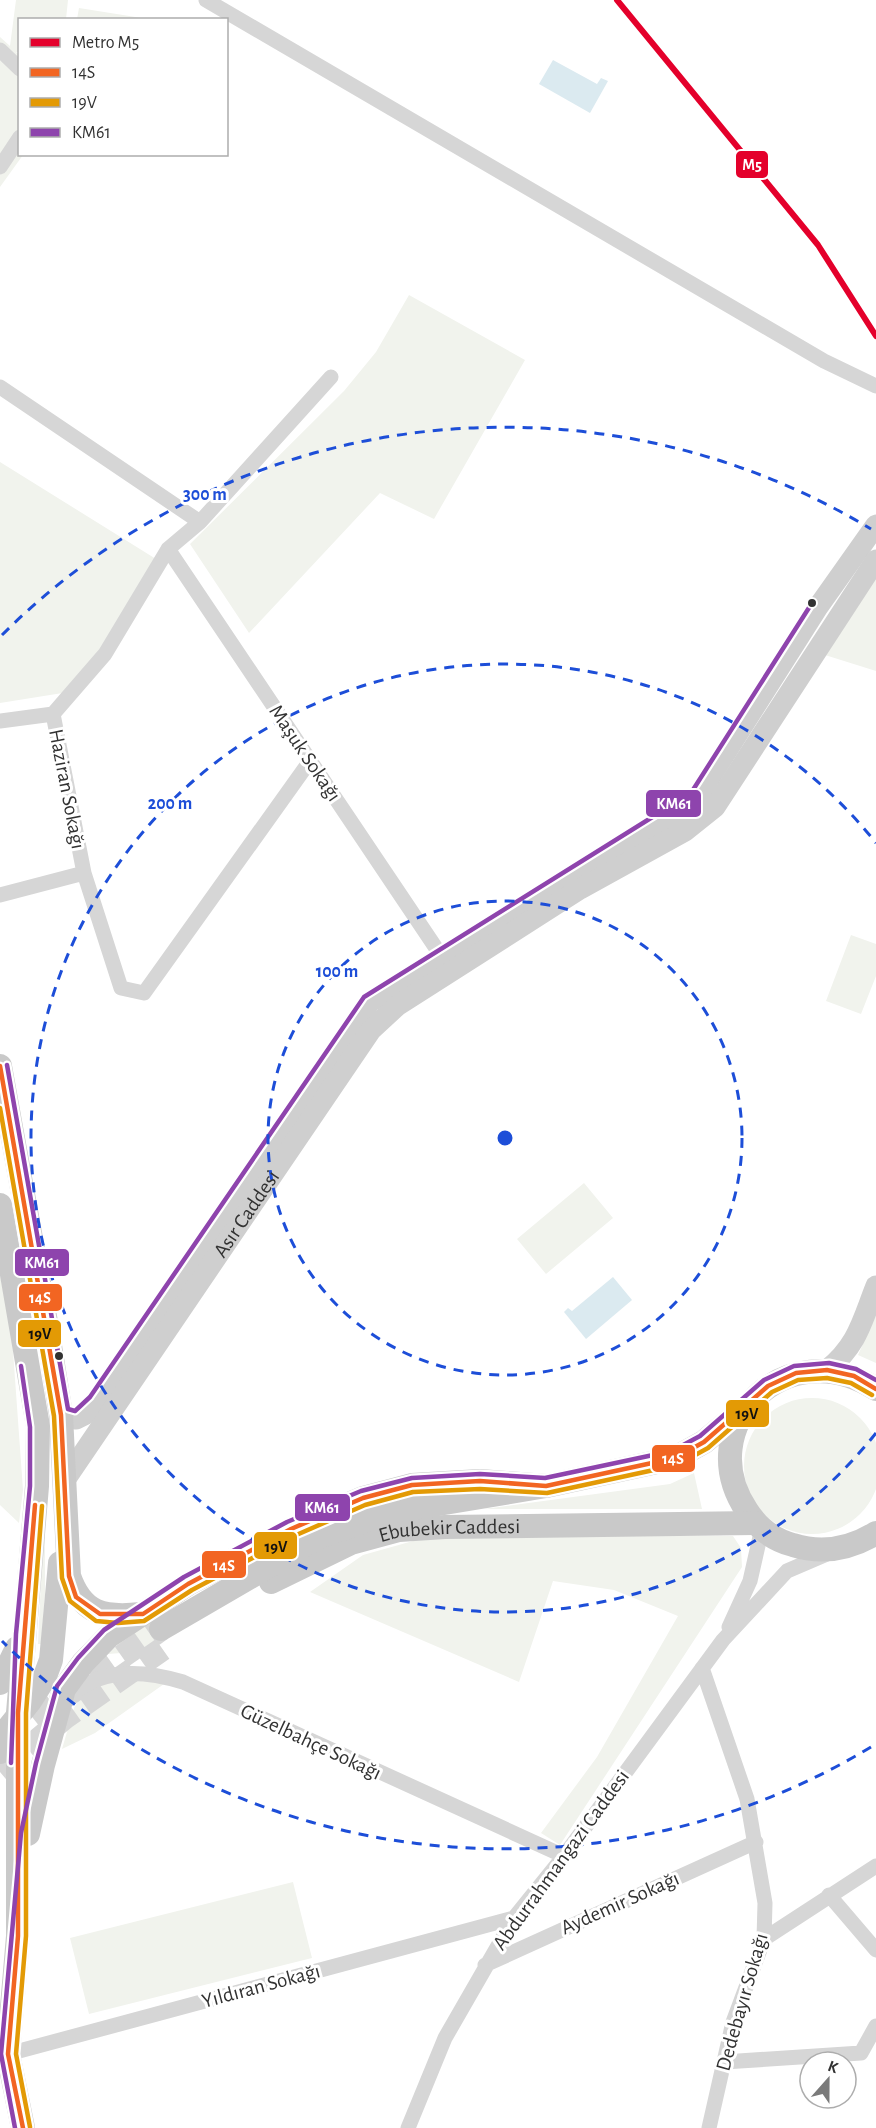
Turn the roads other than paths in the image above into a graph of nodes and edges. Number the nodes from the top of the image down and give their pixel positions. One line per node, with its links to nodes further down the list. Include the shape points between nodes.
1 (206, 0): 7 (street, via 824,361)
2 (0, 50): 3 (street)
3 (18, 67)
4 (18, 140): 5 (street)
5 (0, 167)
6 (330, 377): 9 (street, Haziran Sokağı)
7 (876, 386)
8 (0, 387): 9 (street)
9 (200, 522): 11 (street, Haziran Sokağı)
10 (876, 525): 18 (street, Asır Caddesi, via 818,607 696,798)
11 (168, 549): 13 (street, Haziran Sokağı, via 105,654); 15 (street, Maşuk Sokağı)
12 (876, 560): 18 (street, Asır Caddesi, via 715,807 685,831)
13 (53, 714): 14 (street); 16 (street, Haziran Sokağı)
14 (0, 721)
15 (310, 761): 16 (street, Haziran Sokağı, via 144,993 121,988); 18 (street, Maşuk Sokağı)
16 (84, 873): 17 (street)
17 (0, 895)
18 (446, 964): 25 (street, Asır Caddesi, via 377,997 358,1016 96,1401 76,1419); 26 (street, Asır Caddesi, via 371,1030)
19 (0, 1066): 25 (main road)
20 (0, 1205): 31 (main road, via 38,1426 37,1486)
21 (876, 1287): 22 (street, via 858,1336 844,1356)
22 (827, 1370): 23 (main road, Ebubekir Caddesi, via 854,1376); 24 (main road, Ebubekir Caddesi, via 796,1372 768,1386)
23 (876, 1389)
24 (746, 1407): 27 (main road, via 733,1436 730,1467 737,1497); 30 (main road, Ebubekir Caddesi, via 704,1442 675,1458 546,1486 390,1512 319,1537)
25 (60, 1415): 26 (main road)
26 (65, 1480): 30 (main road, via 69,1576 76,1597 100,1614); 36 (main road, via 51,1660 39,1686)
27 (758, 1525): 29 (main road, via 780,1541 810,1550); 30 (main road, Ebubekir Caddesi, via 466,1526 399,1530 351,1543); 32 (street, Abdurrahmangazi Caddesi, via 750,1581)
28 (876, 1533): 29 (main road)
29 (839, 1549): 32 (street, Abdurrahmangazi Caddesi, via 787,1571)
30 (159, 1628): 35 (main road, via 109,1635 64,1689)
31 (23, 1635): 34 (main road); 36 (main road)
32 (723, 1640): 33 (street, Abdurrahmangazi Caddesi)
33 (702, 1668): 38 (street, Dedebayır Sokağı, via 747,1799); 39 (street, Abdurrahmangazi Caddesi)
34 (0, 1683)
35 (58, 1705): 39 (street, Güzelbahçe Sokağı, via 93,1680 122,1672 183,1682); 43 (main road, via 28,1835)
36 (18, 1713): 37 (main road, via 6,1731); 43 (main road)
37 (0, 1752)
38 (756, 1842): 44 (street, Dedebayır Sokağı, via 765,1903); 46 (street, Aydemir Sokağı)
39 (564, 1856): 42 (street, Abdurrahmangazi Caddesi)
40 (876, 1866): 41 (street)
41 (829, 1895): 44 (street); 45 (street)
42 (514, 1918): 46 (street, Abdurrahmangazi Caddesi); 50 (street, Yıldıran Sokağı)
43 (18, 1936): 48 (main road)
44 (765, 1940): 51 (street, Dedebayır Sokağı, via 741,1995)
45 (876, 1950)
46 (485, 1965): 53 (street, Abdurrahmangazi Caddesi, via 445,2038)
47 (1, 1967): 48 (main road)
48 (12, 2005): 50 (main road)
49 (876, 2025): 51 (street, via 861,2053)
50 (8, 2054): 52 (main road)
51 (724, 2062): 54 (street, Dedebayır Sokağı)
52 (23, 2128)
53 (408, 2128)
54 (709, 2128)

